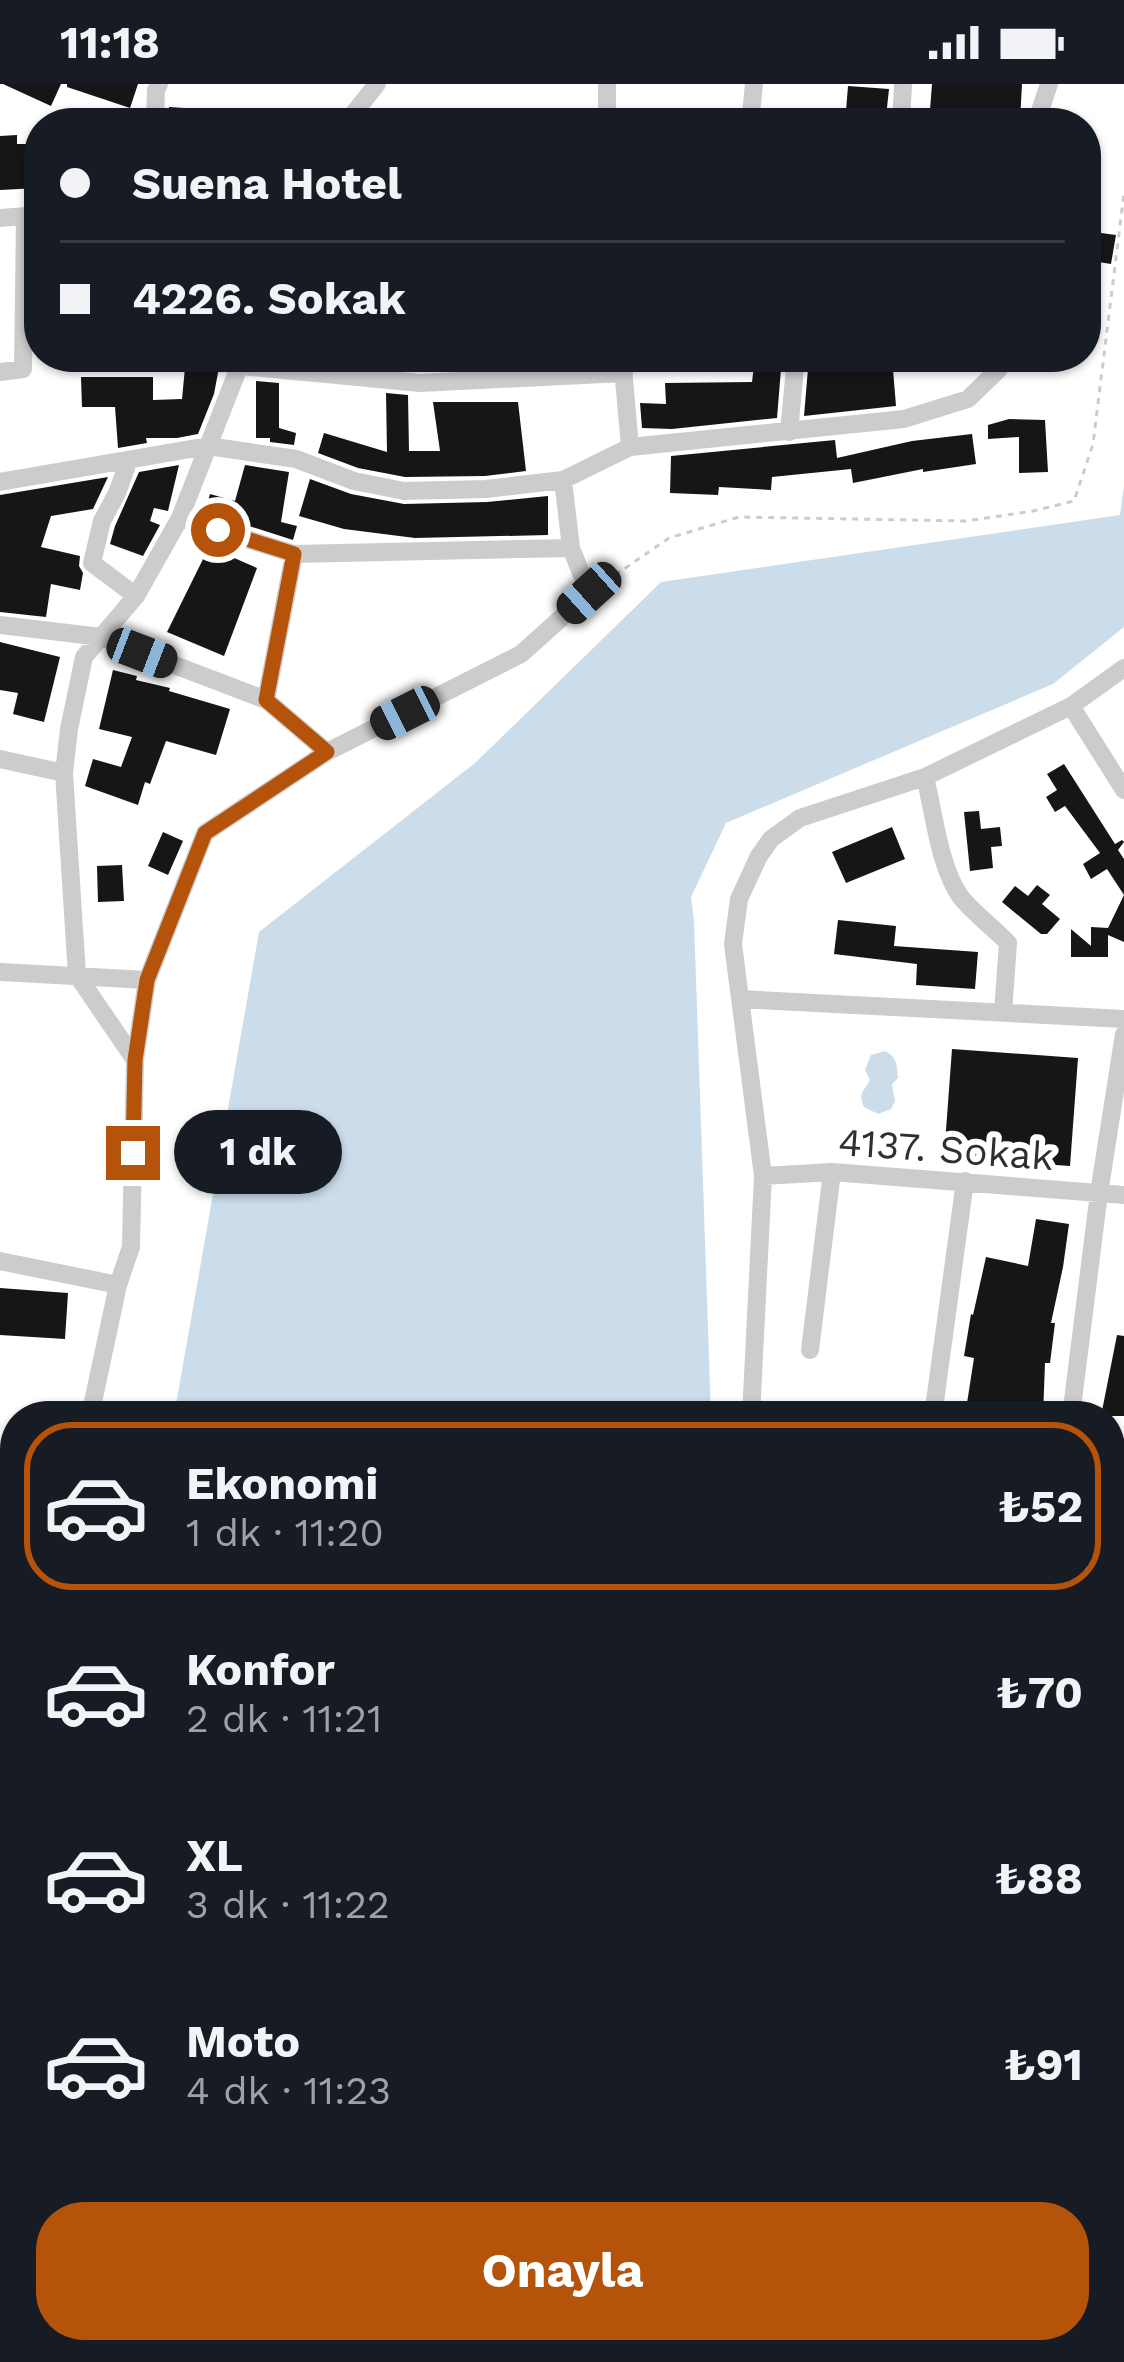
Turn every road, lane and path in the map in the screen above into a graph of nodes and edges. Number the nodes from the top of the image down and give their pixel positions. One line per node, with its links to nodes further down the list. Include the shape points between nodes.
1 (376, 84): 2 (street)
2 (358, 108)
3 (1124, 193): 21 (path, via 1093,444 1074,501 966,521 739,517 669,538)
4 (24, 338): 5 (street, via 22,369)
5 (0, 372)
6 (238, 372): 13 (street)
7 (331, 372): 8 (street, via 420,383)
8 (544, 372)
9 (624, 372): 14 (street)
10 (795, 372): 12 (street)
11 (991, 372): 12 (street, via 968,399 904,419)
12 (790, 432): 14 (street)
13 (208, 446): 15 (street); 16 (street, via 296,459 404,491); 18 (street)
14 (630, 447): 16 (street)
15 (129, 460): 17 (street); 22 (street, via 92,562)
16 (563, 480): 19 (street)
17 (0, 482)
18 (180, 518): 20 (street); 22 (street)
19 (571, 548): 20 (street); 21 (street)
20 (294, 554): 26 (street)
21 (589, 593): 28 (street, via 521,654)
22 (136, 596): 24 (street)
23 (0, 625): 24 (street)
24 (100, 638): 26 (street); 30 (street, via 84,657)
25 (1124, 668): 27 (street)
26 (266, 700): 28 (street)
27 (1071, 706): 31 (street); 32 (street)
28 (327, 752): 35 (street, via 205,833)
29 (0, 759): 30 (street)
30 (64, 773): 34 (street)
31 (926, 777): 36 (street, via 800,818 771,839 734,922); 37 (street, via 953,885 1008,943)
32 (1124, 790)
33 (0, 972): 34 (street)
34 (76, 975): 35 (street); 40 (street)
35 (147, 980): 40 (street)
36 (740, 999): 37 (street); 42 (street)
37 (1003, 1012): 38 (street)
38 (1124, 1019)
39 (1124, 1034): 44 (street)
40 (135, 1060): 47 (street, via 130,1246)
41 (832, 1172): 42 (street, 4137. Sokak); 43 (street, 4137. Sokak); 48 (street)
42 (763, 1176): 50 (street)
43 (965, 1180): 44 (street, 4137. Sokak); 51 (street)
44 (1099, 1192): 45 (street, 4137. Sokak); 52 (street)
45 (1124, 1195)
46 (0, 1261): 47 (street)
47 (118, 1285): 49 (street)
48 (810, 1350)
49 (93, 1401)
50 (753, 1401)
51 (935, 1401)
52 (1073, 1401)

